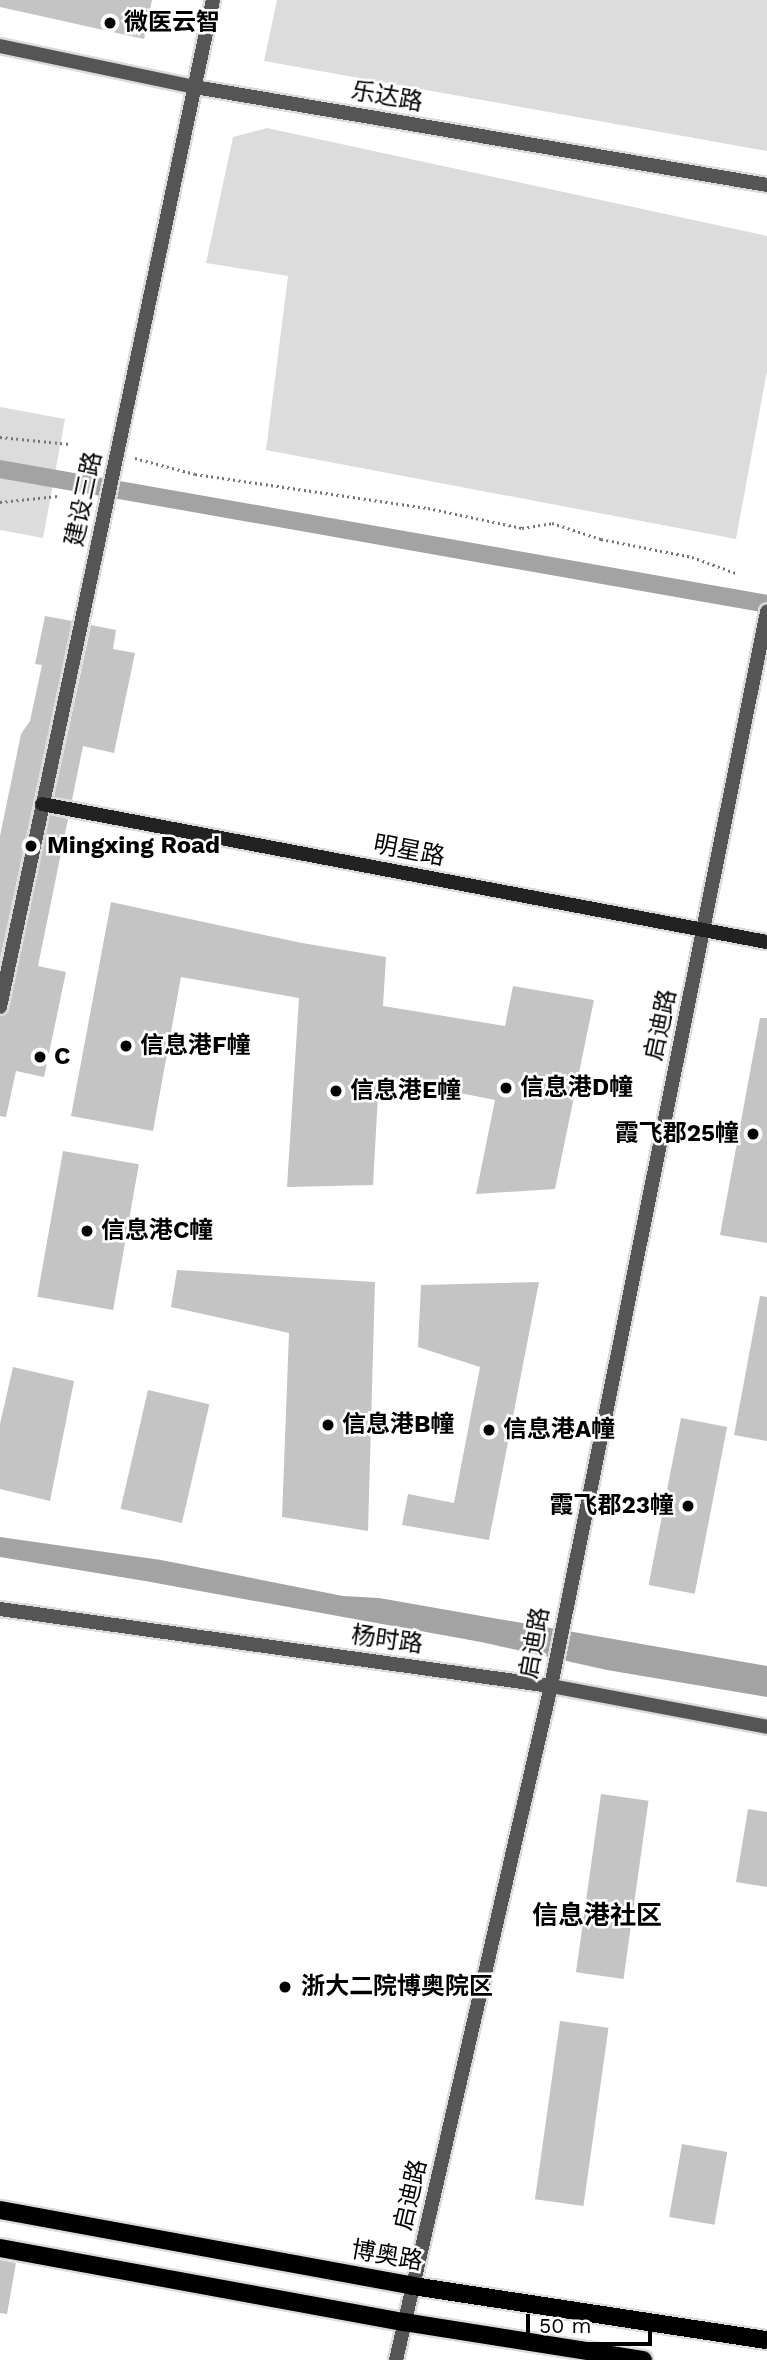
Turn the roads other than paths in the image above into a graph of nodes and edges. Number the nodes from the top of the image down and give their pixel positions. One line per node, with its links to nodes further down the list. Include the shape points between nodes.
1 (213, 0): 3 (street, 建设三路)
2 (0, 46): 3 (street, 乐达路)
3 (195, 87): 4 (street, 乐达路); 6 (street, 建设三路)
4 (767, 185)
5 (767, 612): 7 (street, 启迪路)
6 (42, 804): 7 (main road, 明星路); 9 (street, 建设三路)
7 (704, 931): 8 (main road, 明星路); 11 (street, 启迪路)
8 (767, 942)
9 (0, 1007)
10 (0, 1609): 11 (street, 杨时路)
11 (551, 1686): 12 (street, 杨时路); 15 (street, 启迪路)
12 (767, 1727)
13 (0, 2210): 15 (main road, 博奥路)
14 (0, 2248): 16 (main road)
15 (413, 2286): 16 (street, 启迪路); 17 (main road, 博奥路)
16 (404, 2322): 18 (street, 启迪路); 19 (main road)
17 (767, 2340)
18 (396, 2360)
19 (643, 2360)

